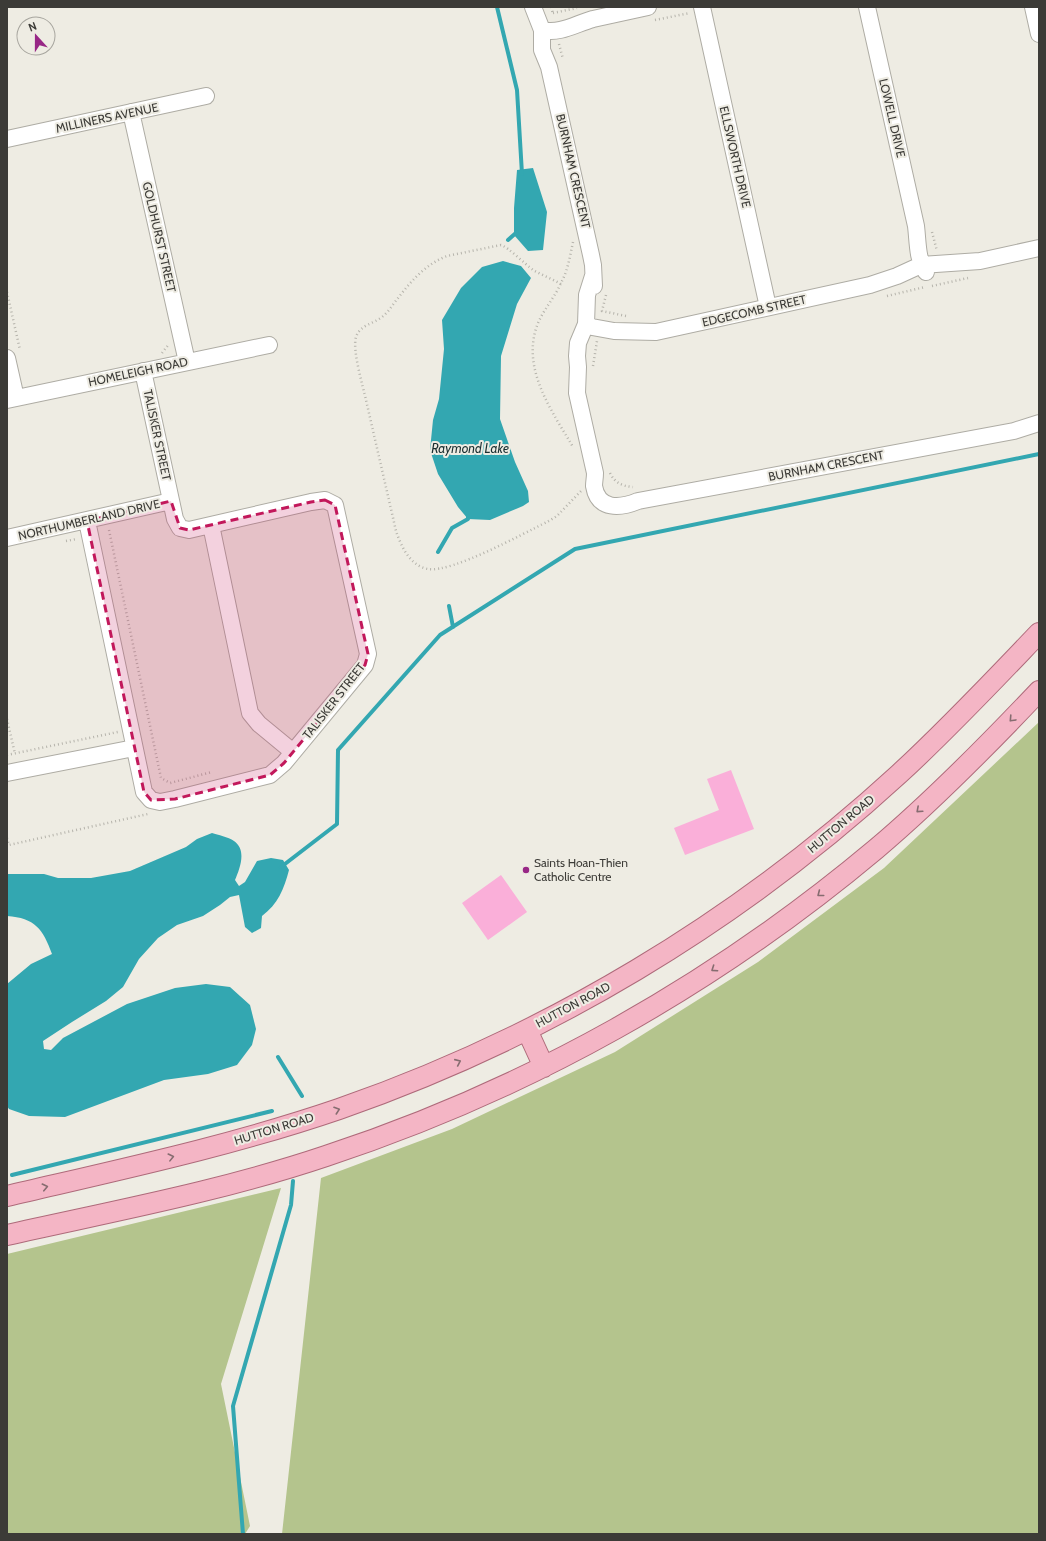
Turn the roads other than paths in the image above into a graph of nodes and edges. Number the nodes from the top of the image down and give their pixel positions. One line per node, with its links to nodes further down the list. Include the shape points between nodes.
1 (533, 7): 6 (street, BURNHAM CRESCENT)
2 (1033, 7): 7 (street)
3 (702, 8): 13 (street, ELLSWORTH DRIVE)
4 (868, 8): 12 (street, LOWELL DRIVE)
5 (649, 14): 6 (street, via 591,20 573,27)
6 (549, 25): 14 (street, BURNHAM CRESCENT, via 542,50 557,66 591,255 593,276 587,295)
7 (1039, 34)
8 (206, 96): 9 (street, MILLINERS AVENUE)
9 (131, 112): 10 (street, MILLINERS AVENUE); 17 (street, GOLDHURST STREET)
10 (7, 139)
11 (1039, 248): 12 (street, EDGECOMB STREET, via 960,268)
12 (926, 267): 13 (street, EDGECOMB STREET, via 895,283 870,285)
13 (768, 308): 14 (street, EDGECOMB STREET, via 656,332)
14 (592, 328): 22 (street, BURNHAM CRESCENT, via 578,343 577,356 585,369 577,393 601,470 610,494 614,497)
15 (269, 345): 17 (street, HOMELEIGH ROAD)
16 (14, 356): 19 (street)
17 (187, 362): 18 (street, HOMELEIGH ROAD)
18 (143, 371): 19 (street, HOMELEIGH ROAD); 23 (street, TALISKER STREET)
19 (12, 399)
20 (1039, 423): 22 (street, BURNHAM CRESCENT)
21 (1039, 429): 22 (street, BURNHAM CRESCENT)
22 (1014, 431)
23 (171, 501): 24 (street, NORTHUMBERLAND DRIVE); 25 (street, TALISKER STREET, via 174,519 180,528 190,530)
24 (87, 521): 26 (street, NORTHUMBERLAND DRIVE); 29 (street, TALISKER STREET)
25 (211, 525): 30 (street, via 250,713 258,724); 30 (street, TALISKER STREET, via 311,502 326,500 335,505 368,654 365,666)
26 (7, 538)
27 (1039, 633): 32 (main road, HUTTON ROAD, via 934,742 802,857 719,918 601,990)
28 (1039, 691): 33 (main road, one-way to 33, via 950,782 877,848 792,915 645,1013)
29 (134, 748): 30 (street, TALISKER STREET, via 144,792 155,802 270,775); 31 (street)
30 (293, 752)
31 (7, 773)
32 (527, 1030): 33 (main road); 34 (main road, HUTTON ROAD, one-way to 32, via 196,1151 295,1124 397,1087)
33 (544, 1067): 35 (main road, via 423,1121 299,1165 186,1195)
34 (7, 1196)
35 (7, 1235)

